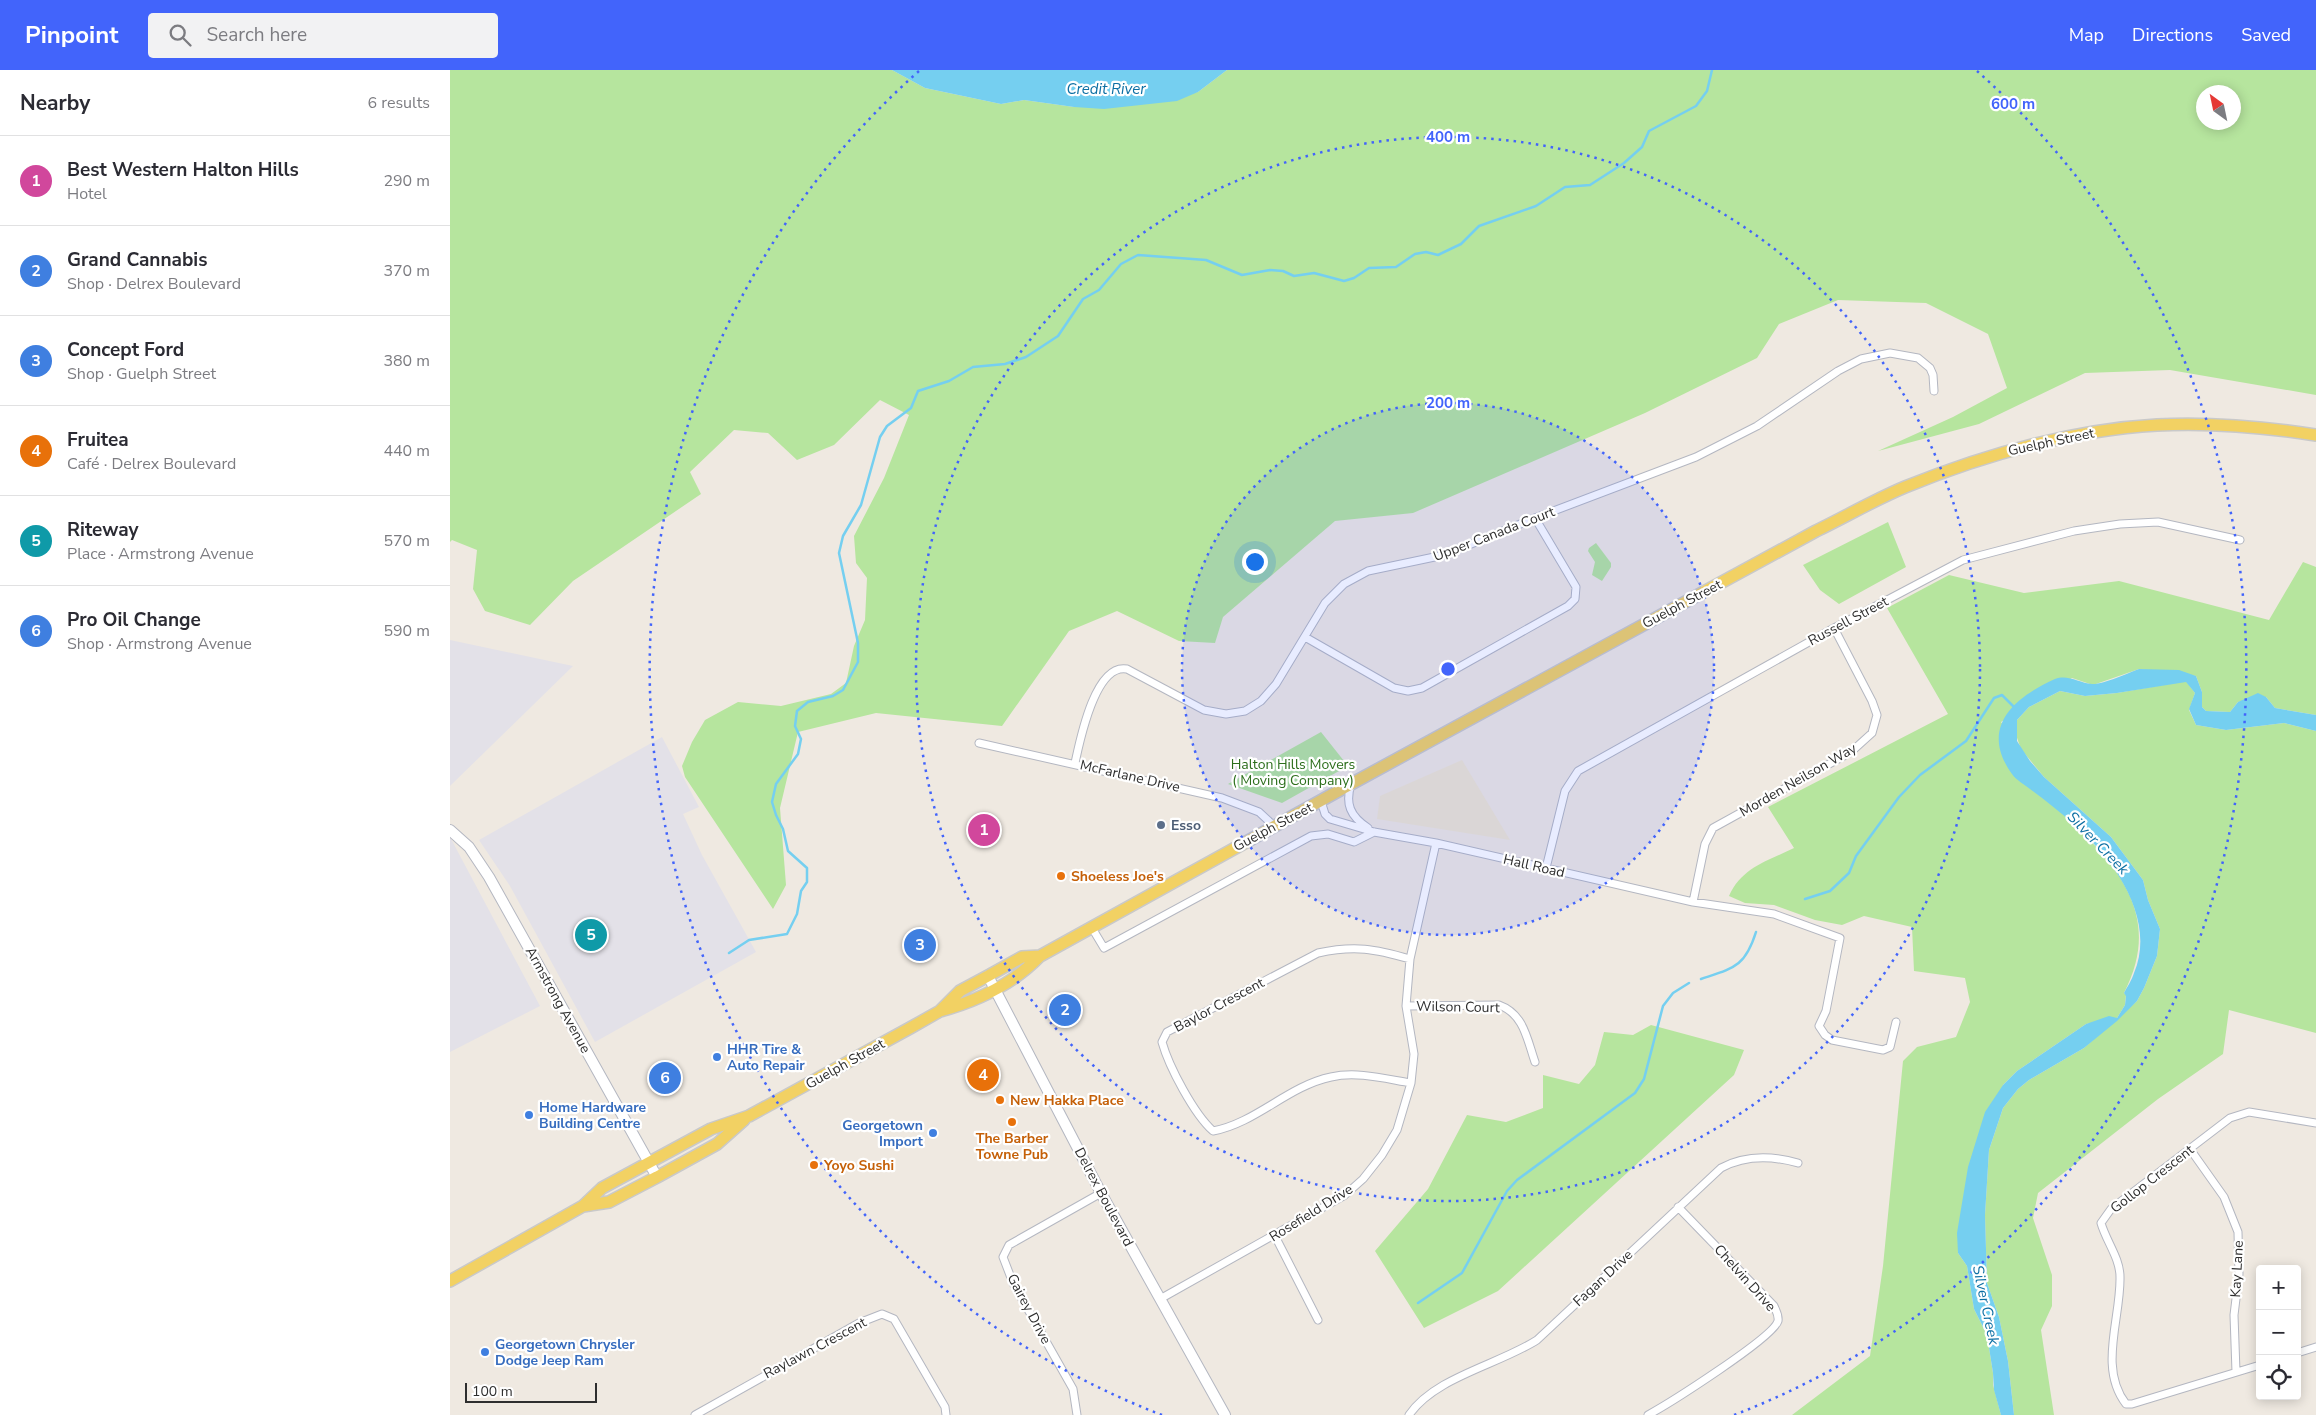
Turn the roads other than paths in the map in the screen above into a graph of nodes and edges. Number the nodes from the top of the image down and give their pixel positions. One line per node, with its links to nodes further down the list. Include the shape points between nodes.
1 (1934, 392): 3 (street, Upper Canada Court, via 1930,368 1918,358 1890,353 1861,358 1758,426 1696,457)
2 (2316, 435): 9 (main road, Guelph Street, via 2232,426 2158,425 2110,430 1986,458 1903,488 1816,531)
3 (1535, 518): 6 (street, Upper Canada Court, via 1444,555 1368,571 1344,584 1325,603); 6 (street, via 1576,586 1575,599 1568,606 1422,688 1408,691 1394,688)
4 (2240, 540): 5 (street, Russell Street, via 2158,522 2074,531 1963,560)
5 (1834, 628): 15 (street, Russell Street, via 1578,771 1565,791); 16 (street, Morden Neilson Way, via 1872,701 1877,716 1872,733 1851,752 1713,828 1705,844)
6 (1305, 637): 8 (street, Upper Canada Court, via 1268,694 1253,707 1235,714 1204,710 1127,669 1113,671 1107,676 1086,716)
7 (979, 743): 8 (street, McFarlane Drive)
8 (1075, 763): 11 (street, McFarlane Drive, via 1222,798 1259,812)
9 (1352, 784): 10 (main road, Guelph Street); 13 (street, via 1349,810)
10 (1321, 801): 11 (main road, Guelph Street); 13 (street, Hall Road, via 1330,819)
11 (1274, 826): 17 (main road, Guelph Street)
12 (450, 830): 30 (street, Armstrong Avenue, via 469,847 490,877)
13 (1374, 832): 14 (street, Hall Road); 17 (street, Guelph Street, via 1354,842 1328,834 1311,836 1104,948)
14 (1436, 844): 15 (street, Hall Road); 19 (street, Rosefield Drive)
15 (1546, 868): 16 (street, Hall Road)
16 (1693, 902): 24 (street, Hall Road, via 1774,914 1840,938 1826,1011 1819,1026 1832,1040 1883,1050 1890,1046)
17 (1092, 928): 18 (main road, Guelph Street)
18 (1040, 956): 20 (main road, Guelph Street, via 1022,957); 21 (main road, Guelph Street, via 1027,970)
19 (1410, 959): 22 (street, Rosefield Drive); 26 (street, Baylor Crescent, via 1376,950 1343,947 1318,953 1167,1032 1162,1042 1166,1056 1202,1122 1213,1131 1230,1128 1305,1085 1332,1076 1352,1074)
20 (988, 976): 21 (street, Delrex Boulevard); 23 (main road, Guelph Street, via 960,992)
21 (995, 989): 23 (main road, Guelph Street, via 966,1004); 33 (street, Delrex Boulevard)
22 (1406, 1006): 25 (street, Wilson Court, via 1499,1005 1509,1009 1522,1021); 26 (street, Rosefield Drive, via 1414,1054)
23 (940, 1010): 27 (main road, Guelph Street)
24 (1896, 1022)
25 (1535, 1062)
26 (1411, 1083): 36 (street, Rosefield Drive, via 1397,1130 1363,1179 1345,1195)
27 (750, 1116): 30 (main road, Guelph Street, via 711,1129); 32 (main road, Guelph Street, via 717,1144)
28 (2316, 1123): 29 (street, Gollop Crescent, via 2249,1112 2230,1118)
29 (2190, 1150): 43 (street, Kay Lane, via 2224,1197 2238,1232 2234,1315); 43 (street, Gollop Crescent, via 2110,1209 2101,1223 2118,1262 2120,1276 2113,1377 2126,1404 2132,1404)
30 (649, 1163): 32 (street, Armstrong Avenue); 34 (main road, Guelph Street, via 602,1188)
31 (1798, 1163): 35 (street, Fagan Drive, via 1779,1158 1736,1160 1721,1168)
32 (656, 1177): 34 (main road, Guelph Street, via 609,1202)
33 (1101, 1193): 38 (street, Delrex Boulevard); 47 (street, Gairey Drive, via 1009,1245 1003,1257 1013,1283 1073,1389)
34 (583, 1206): 37 (main road, Guelph Street)
35 (1678, 1207): 48 (street, Fagan Drive, via 1537,1340 1522,1350 1434,1389 1418,1401); 49 (street, Chelvin Drive, via 1774,1306 1778,1322 1756,1344)
36 (1275, 1236): 38 (street, Rosefield Drive); 39 (street)
37 (450, 1281)
38 (1160, 1299): 44 (street, Delrex Boulevard)
39 (1318, 1320)
40 (2316, 1347): 41 (street)
41 (2301, 1352)
42 (2256, 1366): 43 (street, Gollop Crescent)
43 (2236, 1372)
44 (1221, 1414)
45 (694, 1415): 46 (street, Raylawn Crescent, via 859,1322 882,1314 894,1319 945,1407)
46 (946, 1415)
47 (1077, 1415)
48 (1409, 1415)
49 (1648, 1415)

